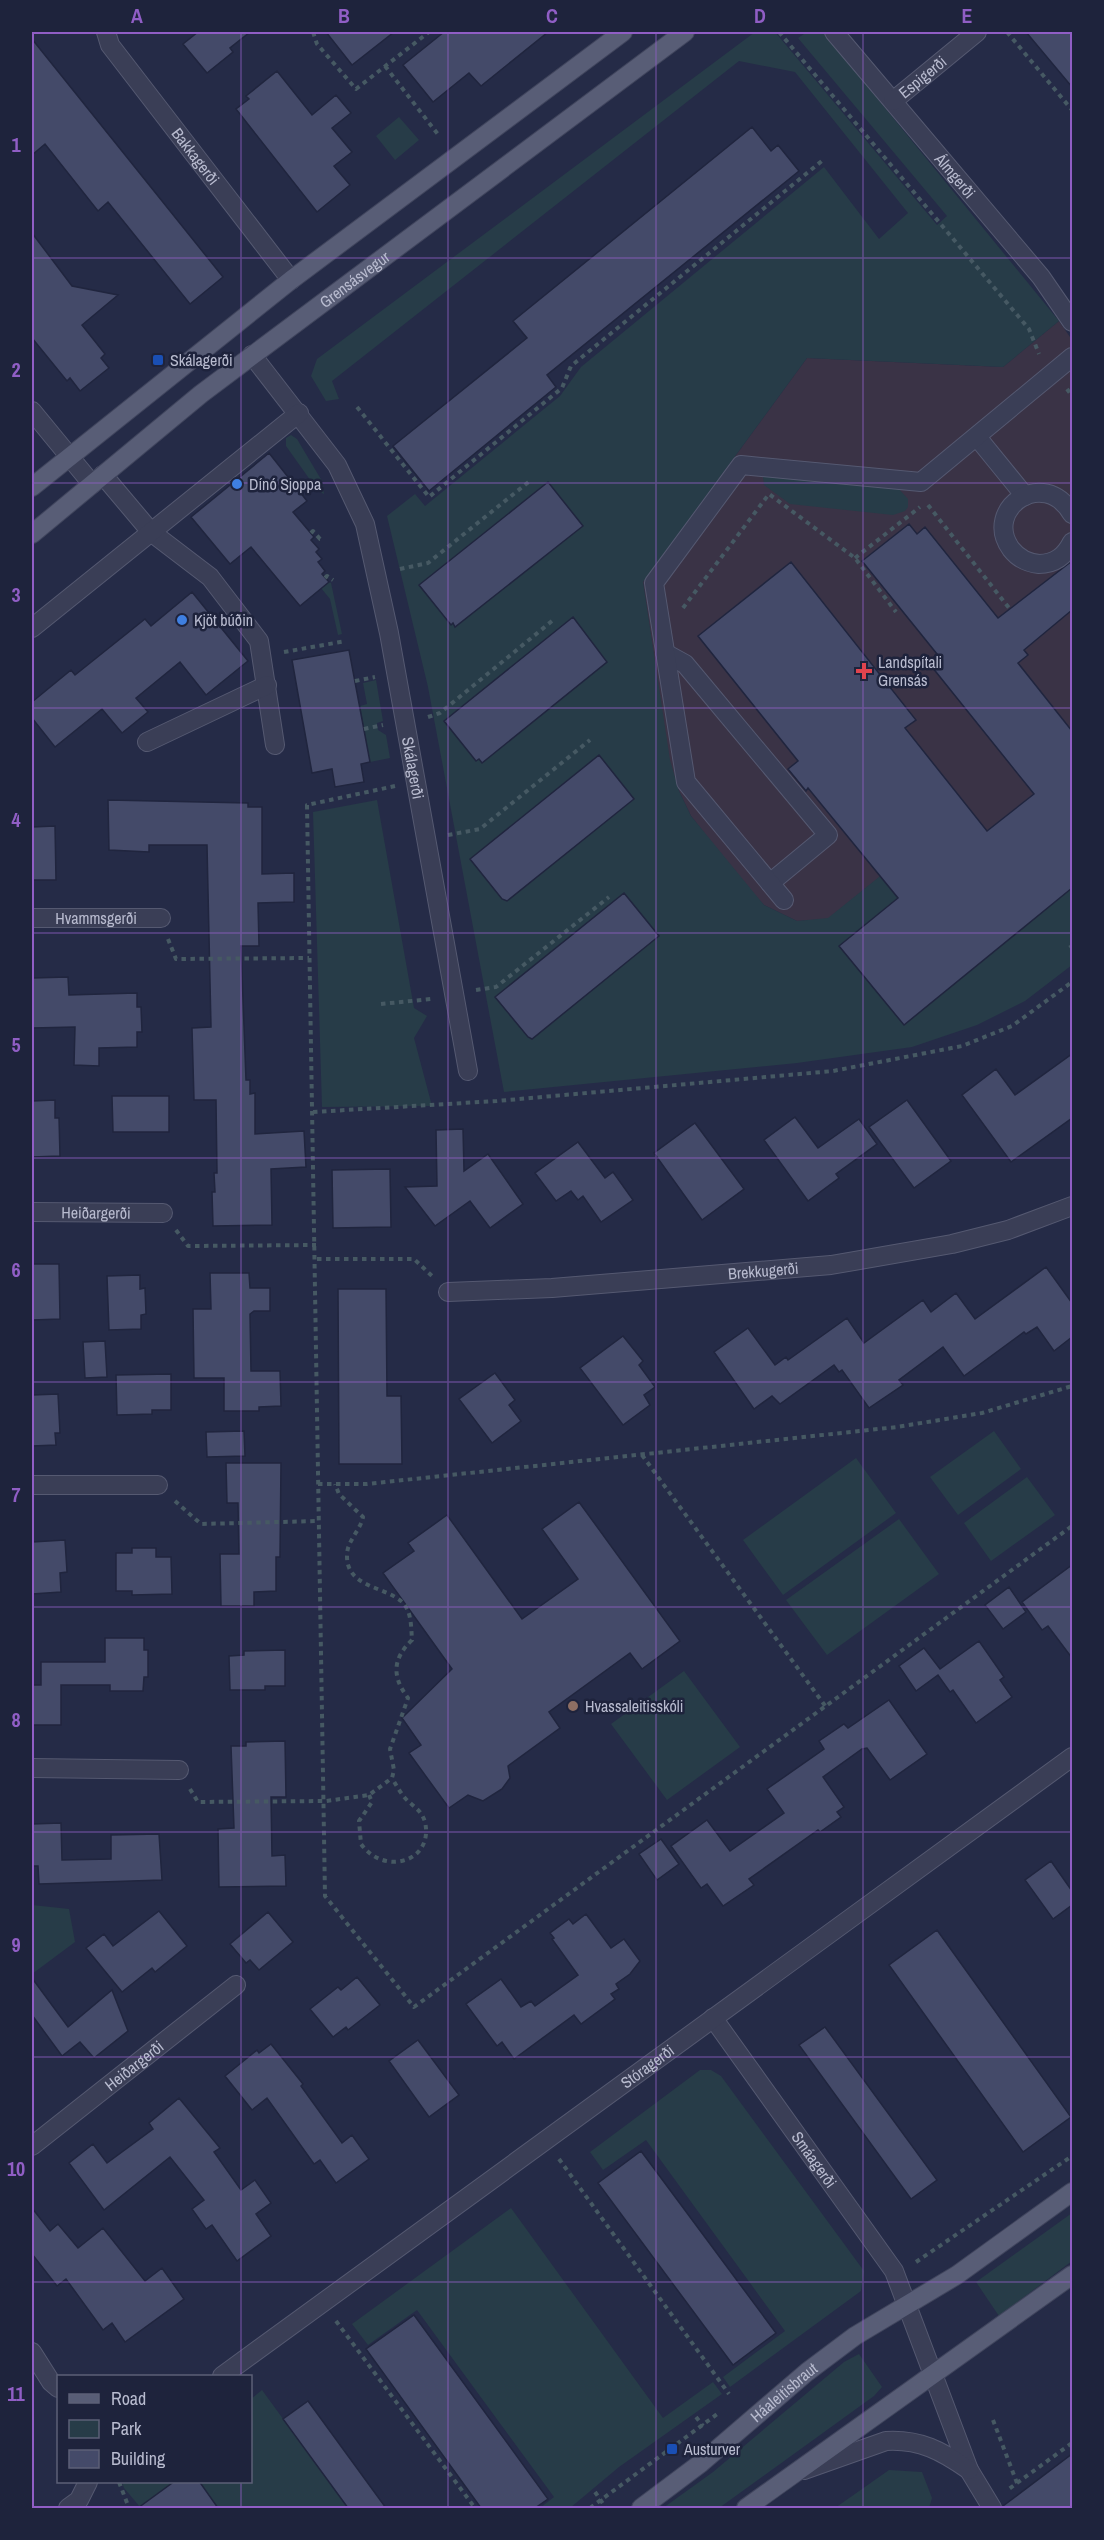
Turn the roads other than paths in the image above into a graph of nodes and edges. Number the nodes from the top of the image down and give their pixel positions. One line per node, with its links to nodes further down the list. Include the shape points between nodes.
1 (106, 32): 7 (street, Bakkagerði, via 110,45)
2 (622, 32): 7 (main road)
3 (685, 32): 9 (main road, Grensásvegur)
4 (834, 32): 6 (street, Álmgerði)
5 (977, 32): 6 (street, Espigerði)
6 (893, 101): 8 (street, Álmgerði, via 1041,277)
7 (291, 280): 14 (main road)
8 (1072, 321)
9 (252, 355): 12 (street, Skálagerði); 15 (main road, Grensásvegur)
10 (1072, 357): 13 (street)
11 (32, 411): 14 (street)
12 (299, 413): 19 (street); 31 (street, Skálagerði, via 337,465 365,524 389,633)
13 (977, 437): 17 (street); 23 (street, via 921,482 741,465 654,583)
14 (68, 457): 15 (street); 16 (main road)
15 (98, 480): 19 (street); 20 (main road, Grensásvegur)
16 (32, 487)
17 (1025, 496): 18 (street, via 1045,492 1057,496); 21 (street, via 1005,516 1006,541 1013,552 1023,560 1047,564 1059,559)
18 (1072, 514)
19 (151, 532): 22 (street); 24 (street, via 210,577 259,641)
20 (32, 534)
21 (1072, 543)
22 (32, 628)
23 (665, 653): 27 (street, via 686,782); 27 (street, via 685,664 828,835)
24 (267, 685): 25 (street); 26 (street)
25 (147, 742)
26 (275, 745)
27 (770, 883): 28 (street)
28 (784, 900)
29 (32, 918): 30 (street, Hvammsgerði)
30 (161, 918)
31 (468, 1071)
32 (1072, 1206): 35 (street, Brekkugerði, via 1008,1230 952,1244 831,1265 552,1288)
33 (32, 1212): 34 (street, Heiðargerði)
34 (163, 1213)
35 (448, 1292)
36 (32, 1485): 37 (street)
37 (158, 1485)
38 (1072, 1757): 42 (street, Stóragerði)
39 (32, 1768): 40 (street)
40 (179, 1770)
41 (236, 1985): 43 (street, Heiðargerði)
42 (713, 2018): 46 (street, Smáagerði, via 886,2259); 48 (street, Stóragerði)
43 (32, 2146)
44 (1072, 2192): 46 (main road, Háaleitisbraut, via 957,2276)
45 (1072, 2275): 49 (main road)
46 (907, 2306): 49 (street); 56 (main road, Háaleitisbraut, via 855,2336 807,2372 718,2450)
47 (32, 2352): 50 (street)
48 (223, 2375)
49 (934, 2375): 51 (street); 52 (main road)
50 (55, 2385)
51 (969, 2470): 52 (street, via 935,2448 899,2440); 54 (street)
52 (800, 2471): 57 (main road)
53 (87, 2483): 55 (street, via 79,2500)
54 (996, 2502)
55 (68, 2508)
56 (640, 2508)
57 (746, 2508)

